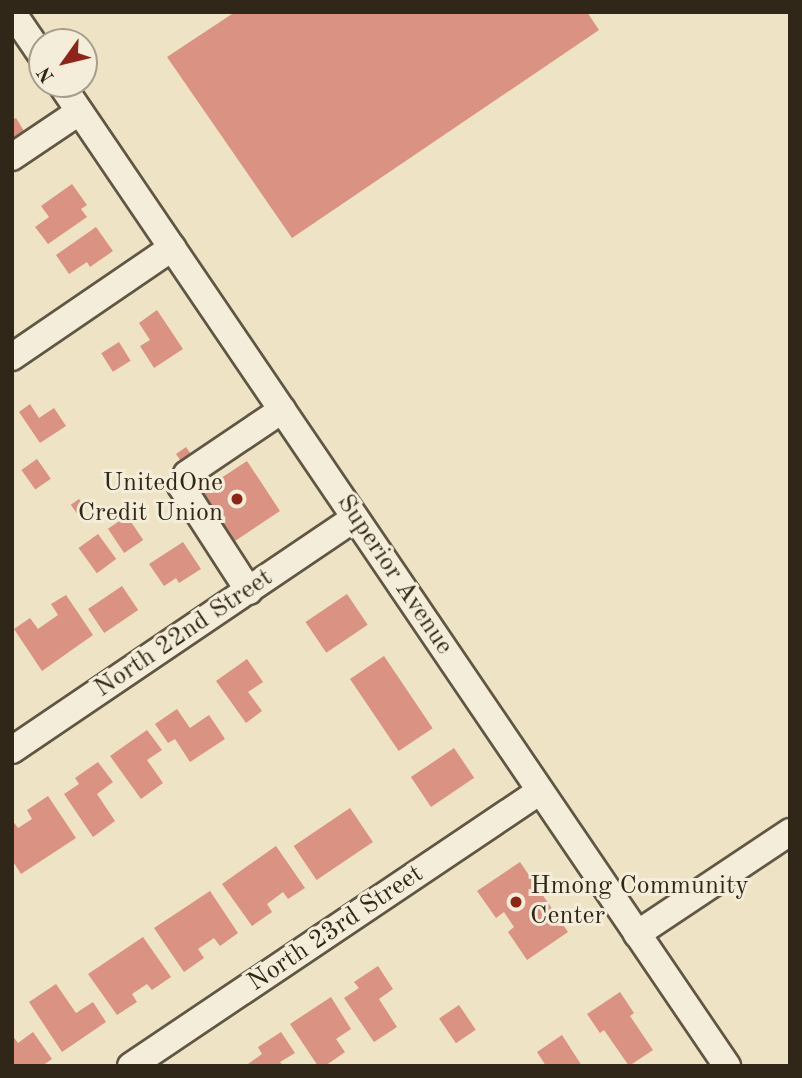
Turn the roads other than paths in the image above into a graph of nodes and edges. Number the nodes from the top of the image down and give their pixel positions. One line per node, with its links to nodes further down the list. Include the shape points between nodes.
1 (12, 12): 2 (street)
2 (28, 35)
3 (70, 98): 4 (street, Superior Avenue)
4 (79, 112): 5 (street); 6 (street, Superior Avenue)
5 (12, 157)
6 (172, 248): 7 (street); 8 (street, Superior Avenue)
7 (12, 357)
8 (282, 411): 9 (street, Superior Avenue); 10 (street, via 187,474 181,486)
9 (355, 518): 10 (street, North 22nd Street); 12 (street, Superior Avenue)
10 (249, 591): 11 (street, North 22nd Street)
11 (12, 750)
12 (540, 791): 14 (street, Superior Avenue); 16 (street, North 23rd Street)
13 (790, 832): 14 (street)
14 (637, 934): 15 (street, Superior Avenue)
15 (721, 1063)
16 (131, 1066)

